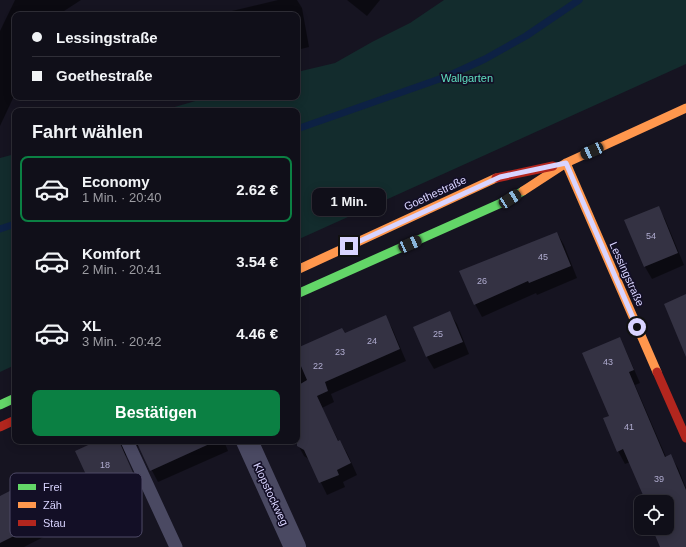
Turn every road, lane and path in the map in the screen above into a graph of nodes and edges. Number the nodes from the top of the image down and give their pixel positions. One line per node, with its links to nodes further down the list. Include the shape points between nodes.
1 (686, 108): 2 (main road, Goethestraße)
2 (566, 163): 3 (main road, Goethestraße, via 500,177); 4 (main road, Goethestraße, via 510,199); 9 (main road, Lessingstraße)
3 (300, 269)
4 (300, 293)
5 (12, 399): 6 (main road)
6 (0, 405)
7 (12, 421): 8 (main road)
8 (0, 427)
9 (686, 438)
10 (129, 444): 12 (lane)
11 (247, 444): 13 (street, Klopstockweg)
12 (176, 547)
13 (295, 547)

